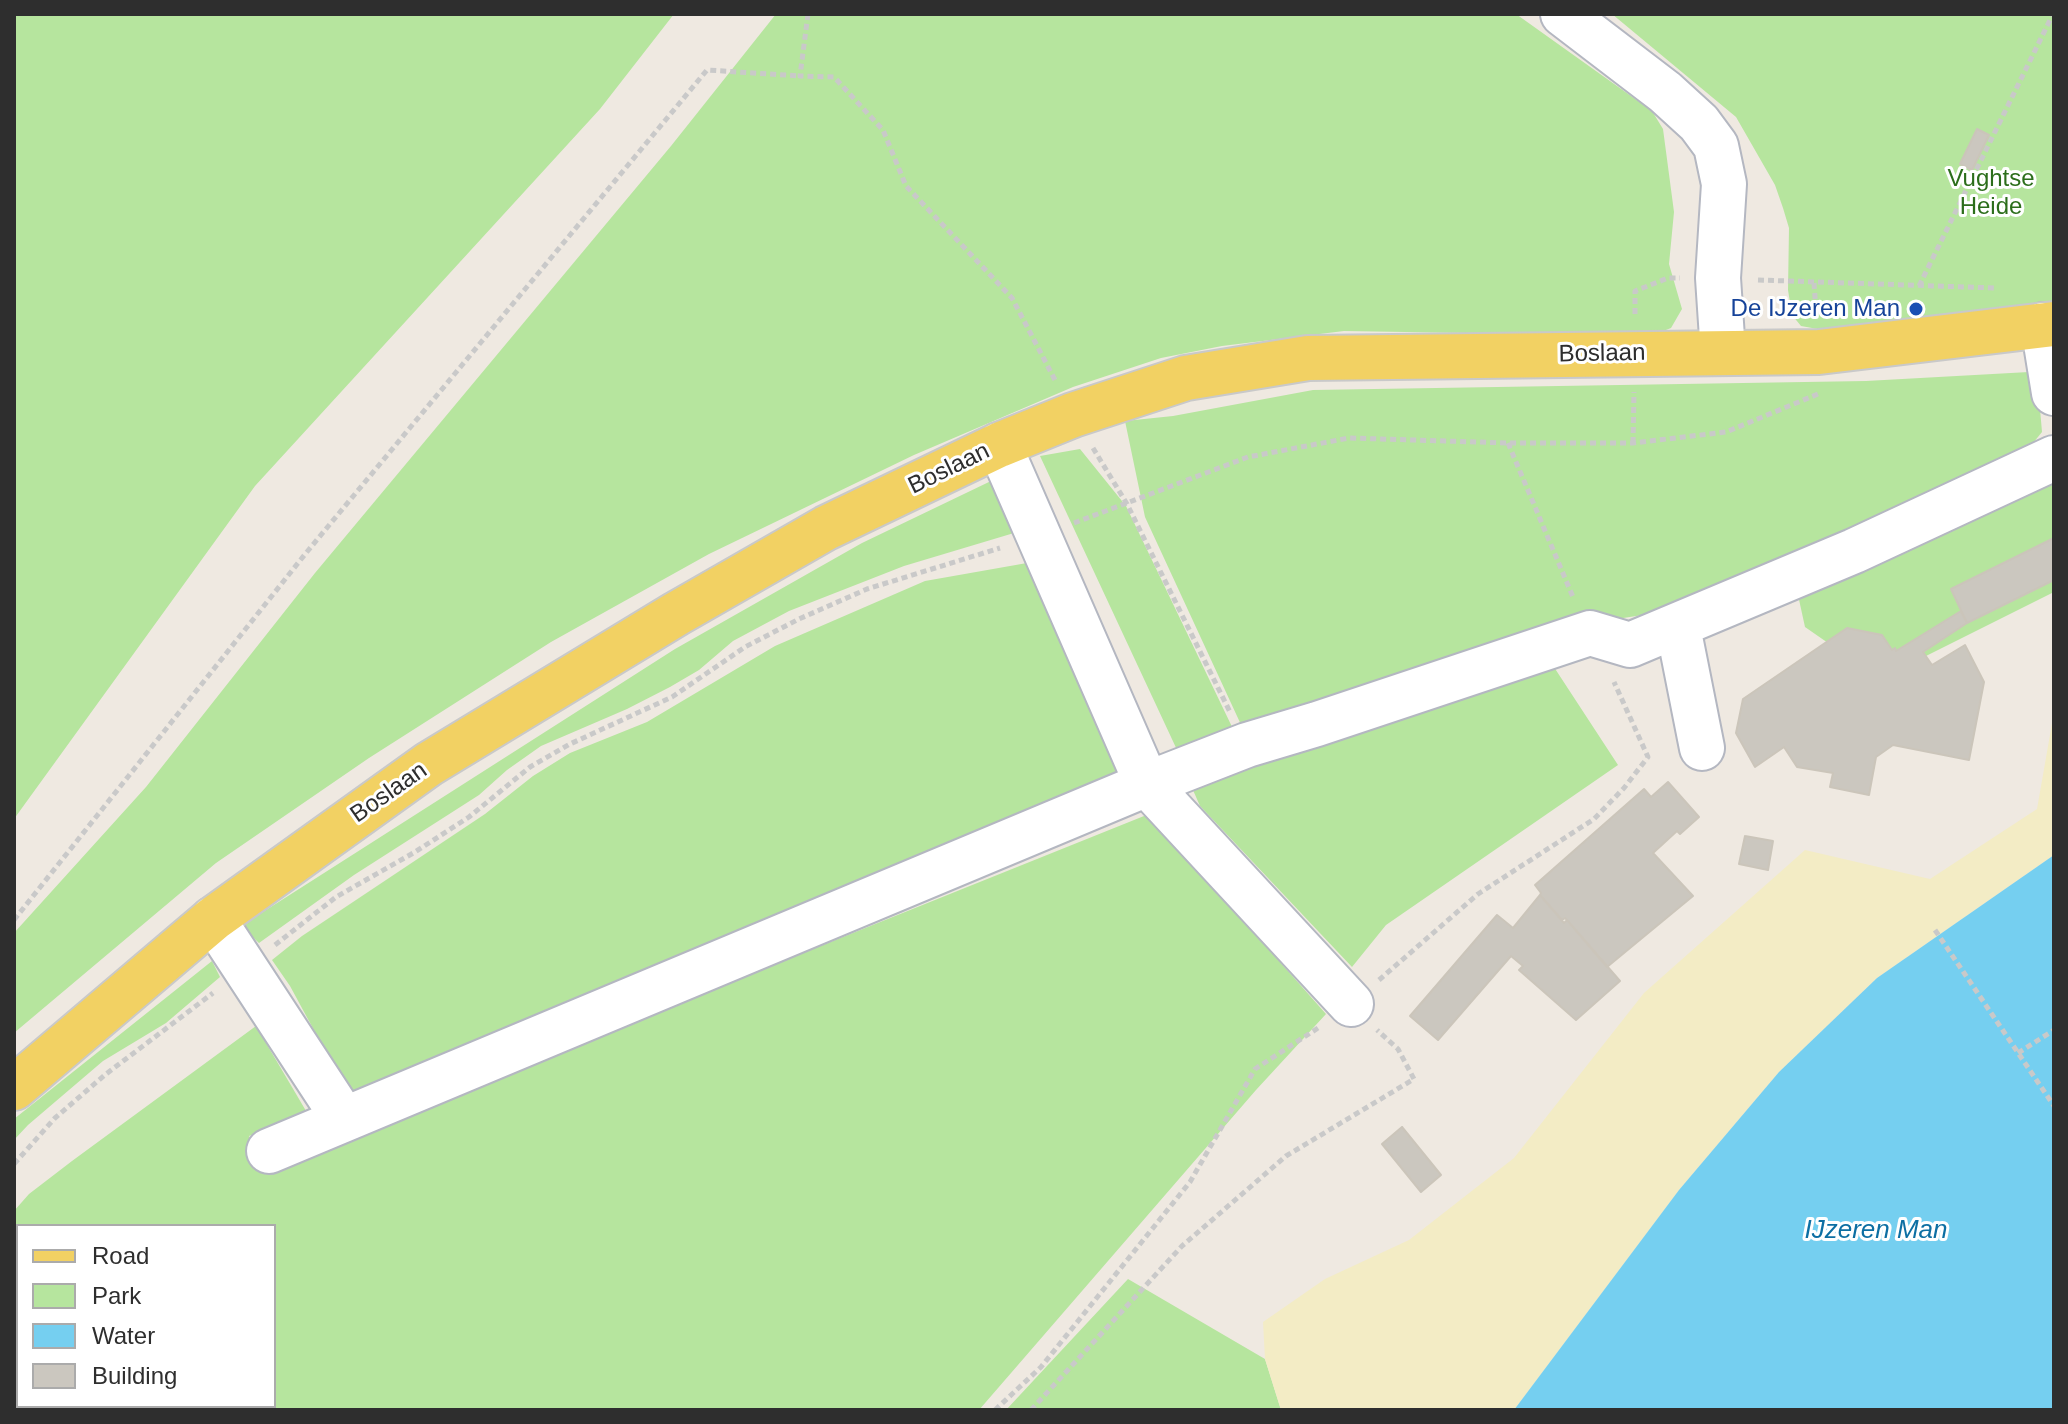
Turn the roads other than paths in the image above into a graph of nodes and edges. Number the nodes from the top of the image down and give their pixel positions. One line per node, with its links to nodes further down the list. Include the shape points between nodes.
1 (1563, 14): 3 (street, via 1665,92 1716,146 1724,184 1718,278)
2 (2049, 325): 3 (main road, Boslaan, via 1819,352); 4 (street)
3 (1723, 353): 5 (main road, Boslaan, via 1308,358 1186,378)
4 (2054, 393)
5 (999, 445): 9 (street); 10 (main road, Boslaan, via 826,528 663,622 429,764)
6 (2054, 458): 7 (street)
7 (1678, 627): 8 (street); 9 (street, via 1630,645 1590,633 1247,745)
8 (1702, 748)
9 (1147, 784): 11 (street); 13 (street)
10 (213, 919): 12 (main road, Boslaan); 13 (street)
11 (1351, 1004)
12 (14, 1088)
13 (344, 1119): 14 (street)
14 (269, 1151)

